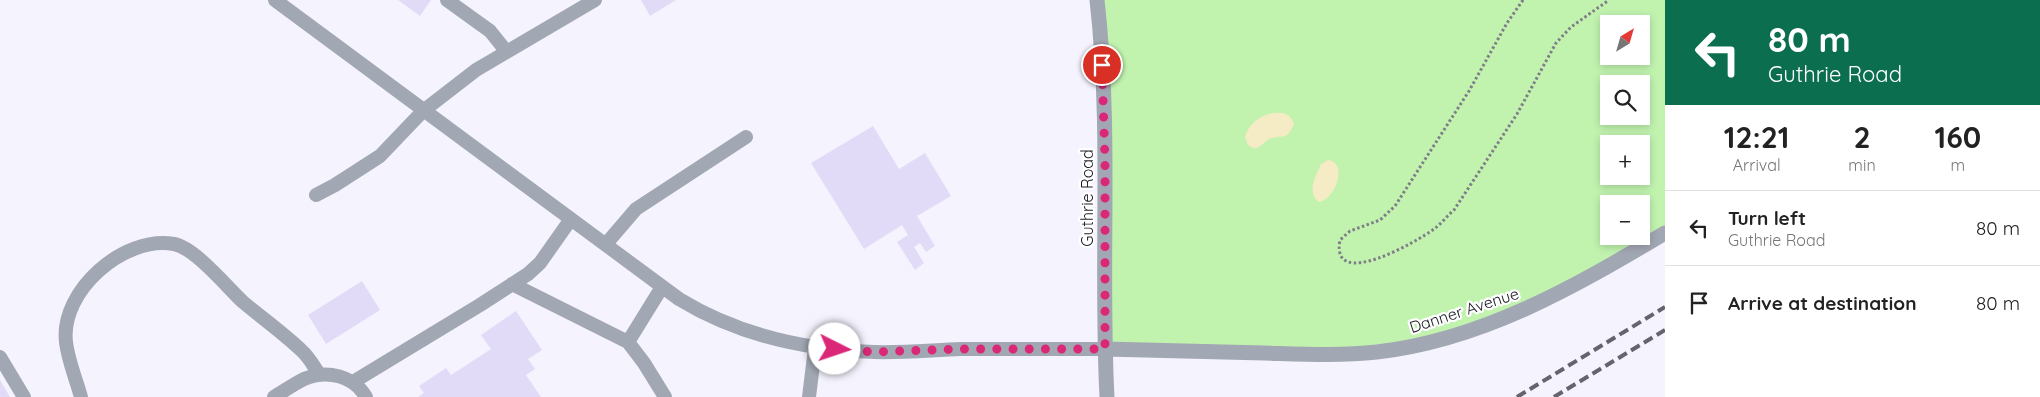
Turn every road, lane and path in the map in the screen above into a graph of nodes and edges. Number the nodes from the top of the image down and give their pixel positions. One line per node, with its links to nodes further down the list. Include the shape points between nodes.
1 (275, 0): 8 (lane)
2 (447, 0): 7 (lane, via 490,31)
3 (595, 0): 7 (lane)
4 (1097, 0): 18 (street, Guthrie Road, via 1105,161)
5 (1523, 0): 6 (path, via 1395,206 1385,217 1350,231 1340,240 1342,258 1356,263 1404,248 1446,218 1517,114 1556,43 1571,27)
6 (1609, 0)
7 (506, 51): 8 (lane)
8 (423, 111): 10 (lane, via 380,156); 11 (lane)
9 (746, 137): 13 (lane, via 636,209)
10 (316, 195)
11 (571, 219): 13 (lane); 14 (lane, via 540,263)
12 (1665, 233): 18 (street, Danner Avenue, via 1592,276 1526,309 1457,334 1403,348 1338,355)
13 (606, 244): 15 (lane)
14 (512, 284): 16 (lane); 21 (lane)
15 (662, 287): 16 (lane); 17 (lane, via 723,323)
16 (628, 342): 26 (lane)
17 (815, 348): 18 (lane, via 874,352); 27 (lane)
18 (1105, 349): 28 (street, Guthrie Road)
19 (0, 358): 22 (lane)
20 (320, 375): 21 (lane); 23 (lane, via 303,351 195,255 175,244 151,244 121,255 95,274 79,291 70,310 66,341); 24 (lane, via 305,379)
21 (353, 382): 25 (lane)
22 (24, 397)
23 (80, 397)
24 (274, 397)
25 (366, 397)
26 (665, 397)
27 (810, 397)
28 (1107, 397)

